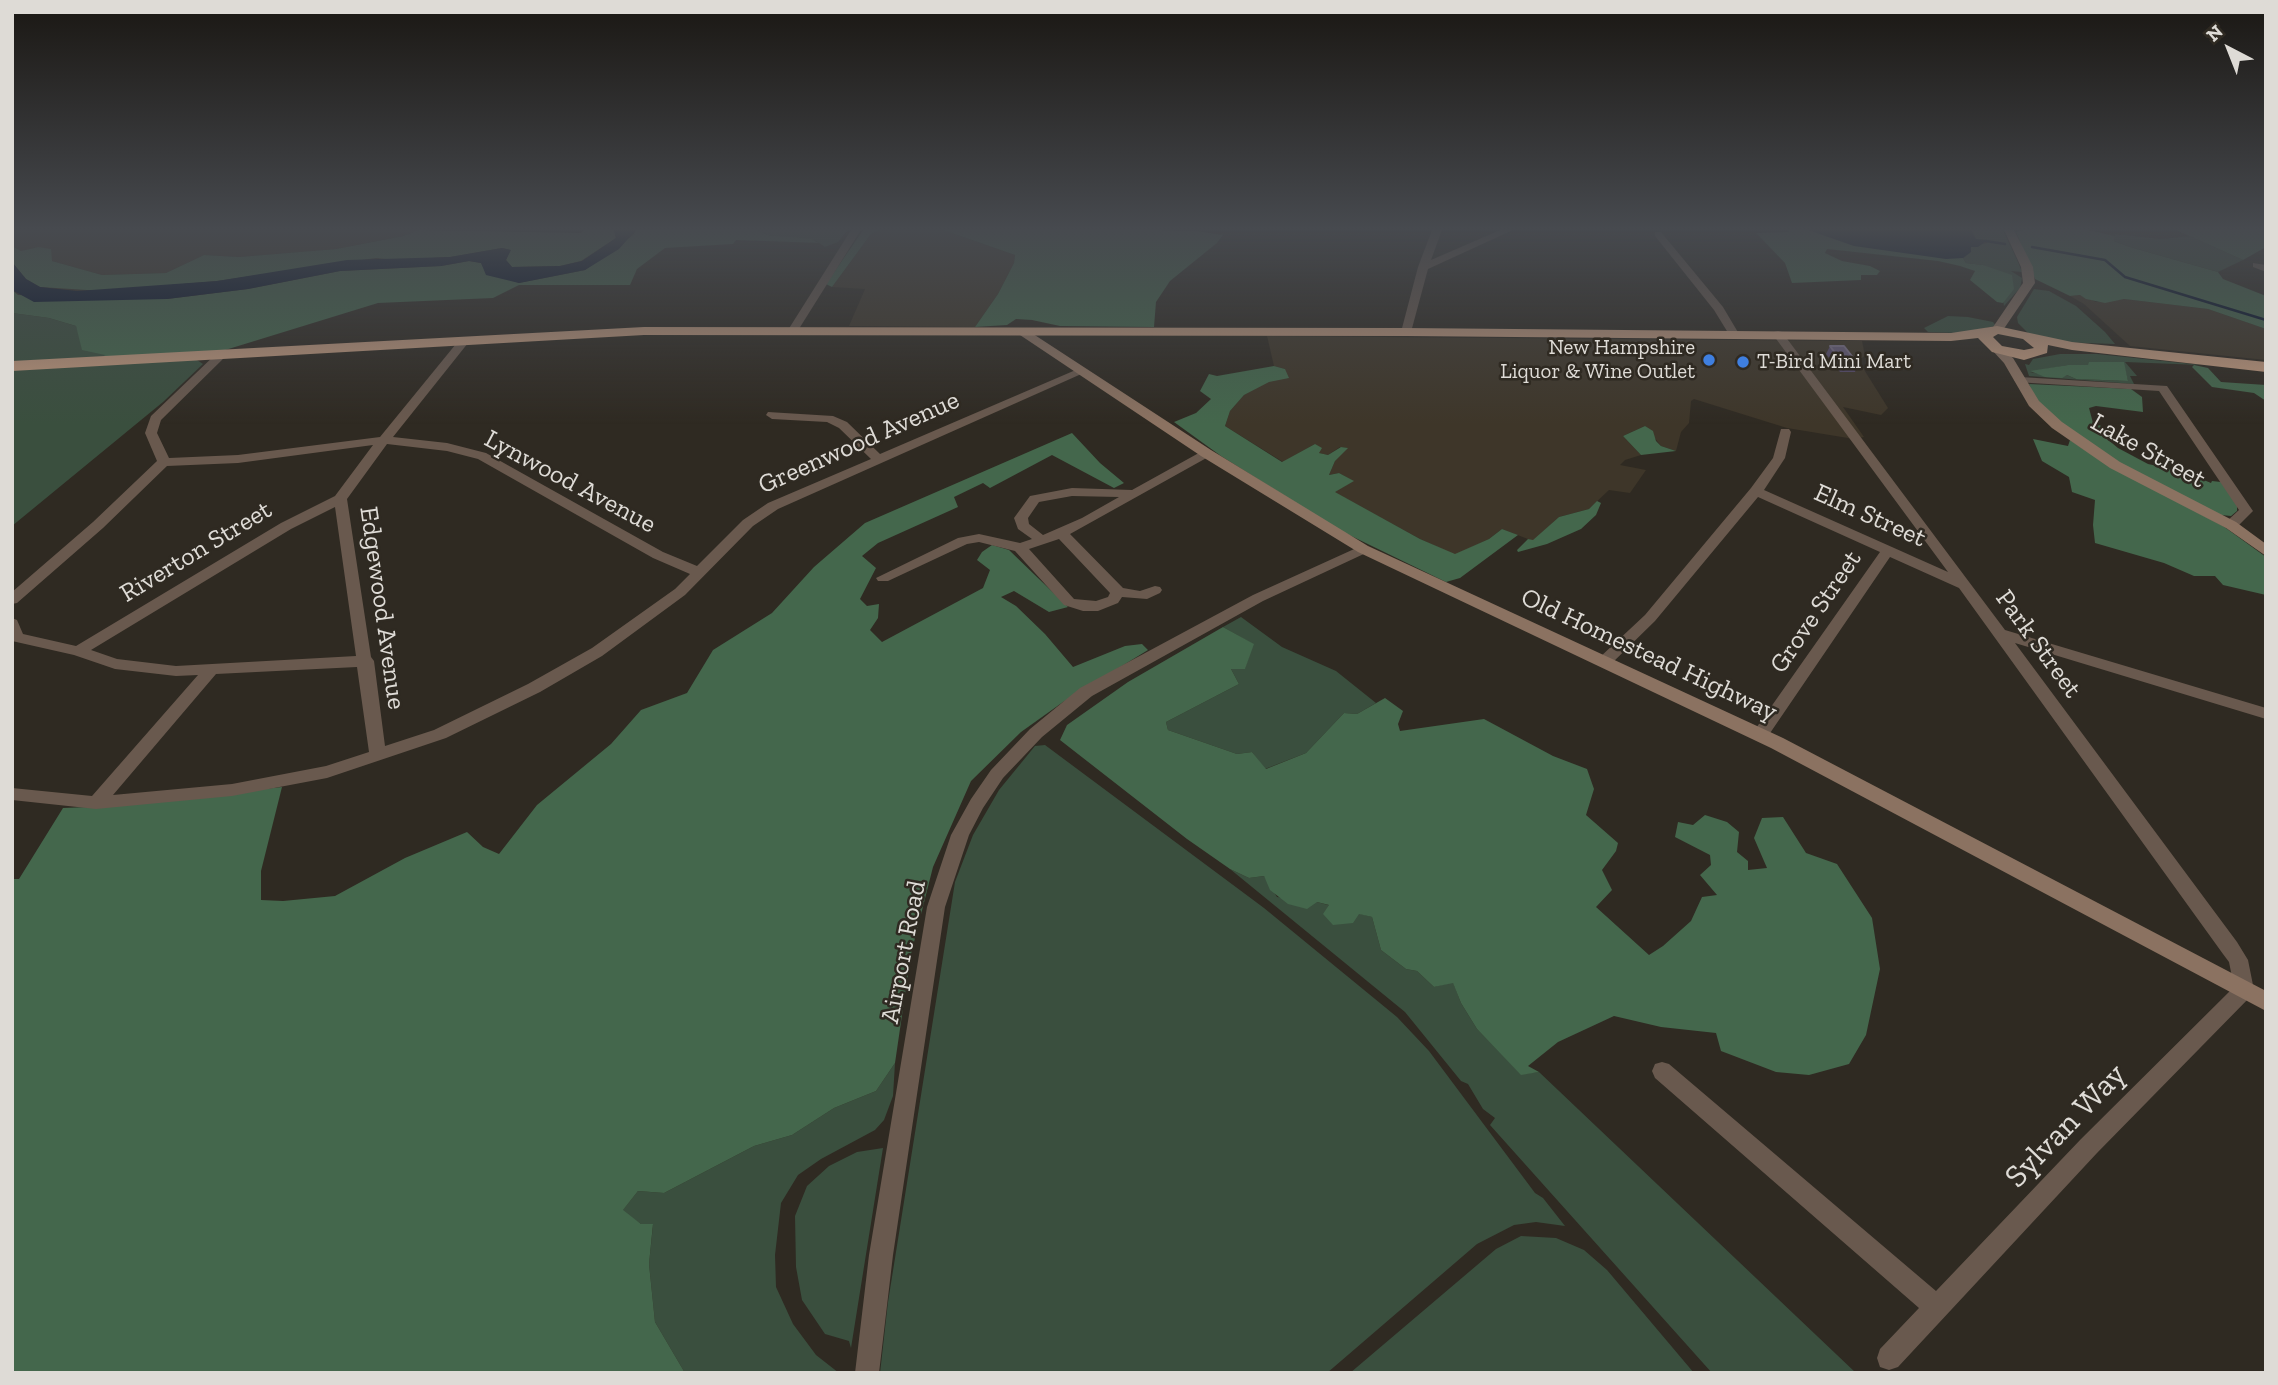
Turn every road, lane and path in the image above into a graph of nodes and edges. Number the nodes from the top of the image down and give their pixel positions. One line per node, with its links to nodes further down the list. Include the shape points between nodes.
1 (815, 295): 6 (street)
2 (1416, 295): 9 (street)
3 (1707, 295): 10 (street)
4 (2021, 295): 5 (main road)
5 (2007, 315): 7 (main road); 12 (main road)
6 (793, 330): 8 (highway); 14 (highway, via 644,331)
7 (1992, 331): 12 (highway); 13 (highway); 16 (highway, via 1985,335)
8 (1024, 332): 9 (highway); 21 (main road, Old Homestead Highway)
9 (1406, 332): 10 (highway)
10 (1734, 334): 11 (highway)
11 (1777, 334): 13 (highway); 41 (street, Park Street)
12 (2028, 336): 15 (highway); 17 (highway, via 2042,347)
13 (1951, 337): 16 (highway)
14 (464, 341): 18 (highway); 25 (street, Edgewood Avenue)
15 (2090, 348): 17 (highway); 20 (highway)
16 (1997, 349): 17 (highway); 22 (main road, Lake Street)
17 (2034, 354): 22 (main road, via 2022,363)
18 (221, 355): 19 (highway); 28 (street, via 155,419 151,433)
19 (12, 366)
20 (2266, 367)
21 (1082, 371): 26 (main road, Old Homestead Highway); 27 (street, Greenwood Avenue)
22 (2020, 380): 32 (main road, Lake Street, via 2034,403 2088,449); 32 (street, via 2162,388 2246,511)
23 (772, 415): 27 (street, via 829,419 843,425)
24 (1785, 432): 29 (street, via 1779,458)
25 (385, 440): 28 (street, Lynwood Avenue, via 238,459); 31 (street, Edgewood Avenue); 39 (street, Lynwood Avenue, via 482,456 659,555)
26 (1206, 453): 30 (street); 36 (main road, Old Homestead Highway)
27 (879, 460): 39 (street, Greenwood Avenue, via 772,506)
28 (164, 462): 44 (street)
29 (1756, 491): 37 (street, Elm Street); 49 (street, via 1650,618)
30 (1134, 494): 33 (street); 34 (street, via 1072,492 1035,499 1021,518 1023,526)
31 (341, 499): 47 (street, Riverton Street, via 286,526); 48 (street, Edgewood Avenue)
32 (2231, 525): 38 (main road, Lake Street)
33 (1061, 533): 34 (street); 43 (street)
34 (1040, 539): 35 (street)
35 (1020, 548): 40 (street, via 996,540 963,541); 43 (street, via 1069,602 1098,606 1113,600)
36 (1363, 549): 49 (main road, Old Homestead Highway); 61 (street, Airport Road, via 1258,598 1086,692 1036,733 997,774 977,804 960,835 936,907)
37 (1888, 550): 41 (street, Elm Street); 52 (street, Grove Street)
38 (2266, 551)
39 (701, 573): 53 (street, Greenwood Avenue, via 658,609 566,670 480,717)
40 (883, 578)
41 (1964, 585): 46 (street, Park Street)
42 (1155, 590): 43 (street, via 1142,596)
43 (1118, 592)
44 (12, 600)
45 (12, 623): 47 (street, via 17,637)
46 (2000, 633): 51 (street); 56 (street, Park Street, via 2230,948 2238,960)
47 (78, 652): 50 (street, via 115,664)
48 (366, 661): 50 (street); 53 (street, Edgewood Avenue)
49 (1604, 662): 52 (main road, Old Homestead Highway)
50 (211, 670): 55 (street)
51 (2266, 713)
52 (1760, 735): 56 (main road, Old Homestead Highway)
53 (378, 757): 55 (street, Greenwood Avenue, via 270,784)
54 (12, 794): 55 (street, Greenwood Avenue)
55 (96, 803)
56 (2244, 990): 57 (main road, Old Homestead Highway); 59 (street, Sylvan Way)
57 (2266, 1002)
58 (1662, 1071): 59 (street)
59 (1937, 1308): 60 (street, Sylvan Way)
60 (1889, 1358)
61 (867, 1373)

